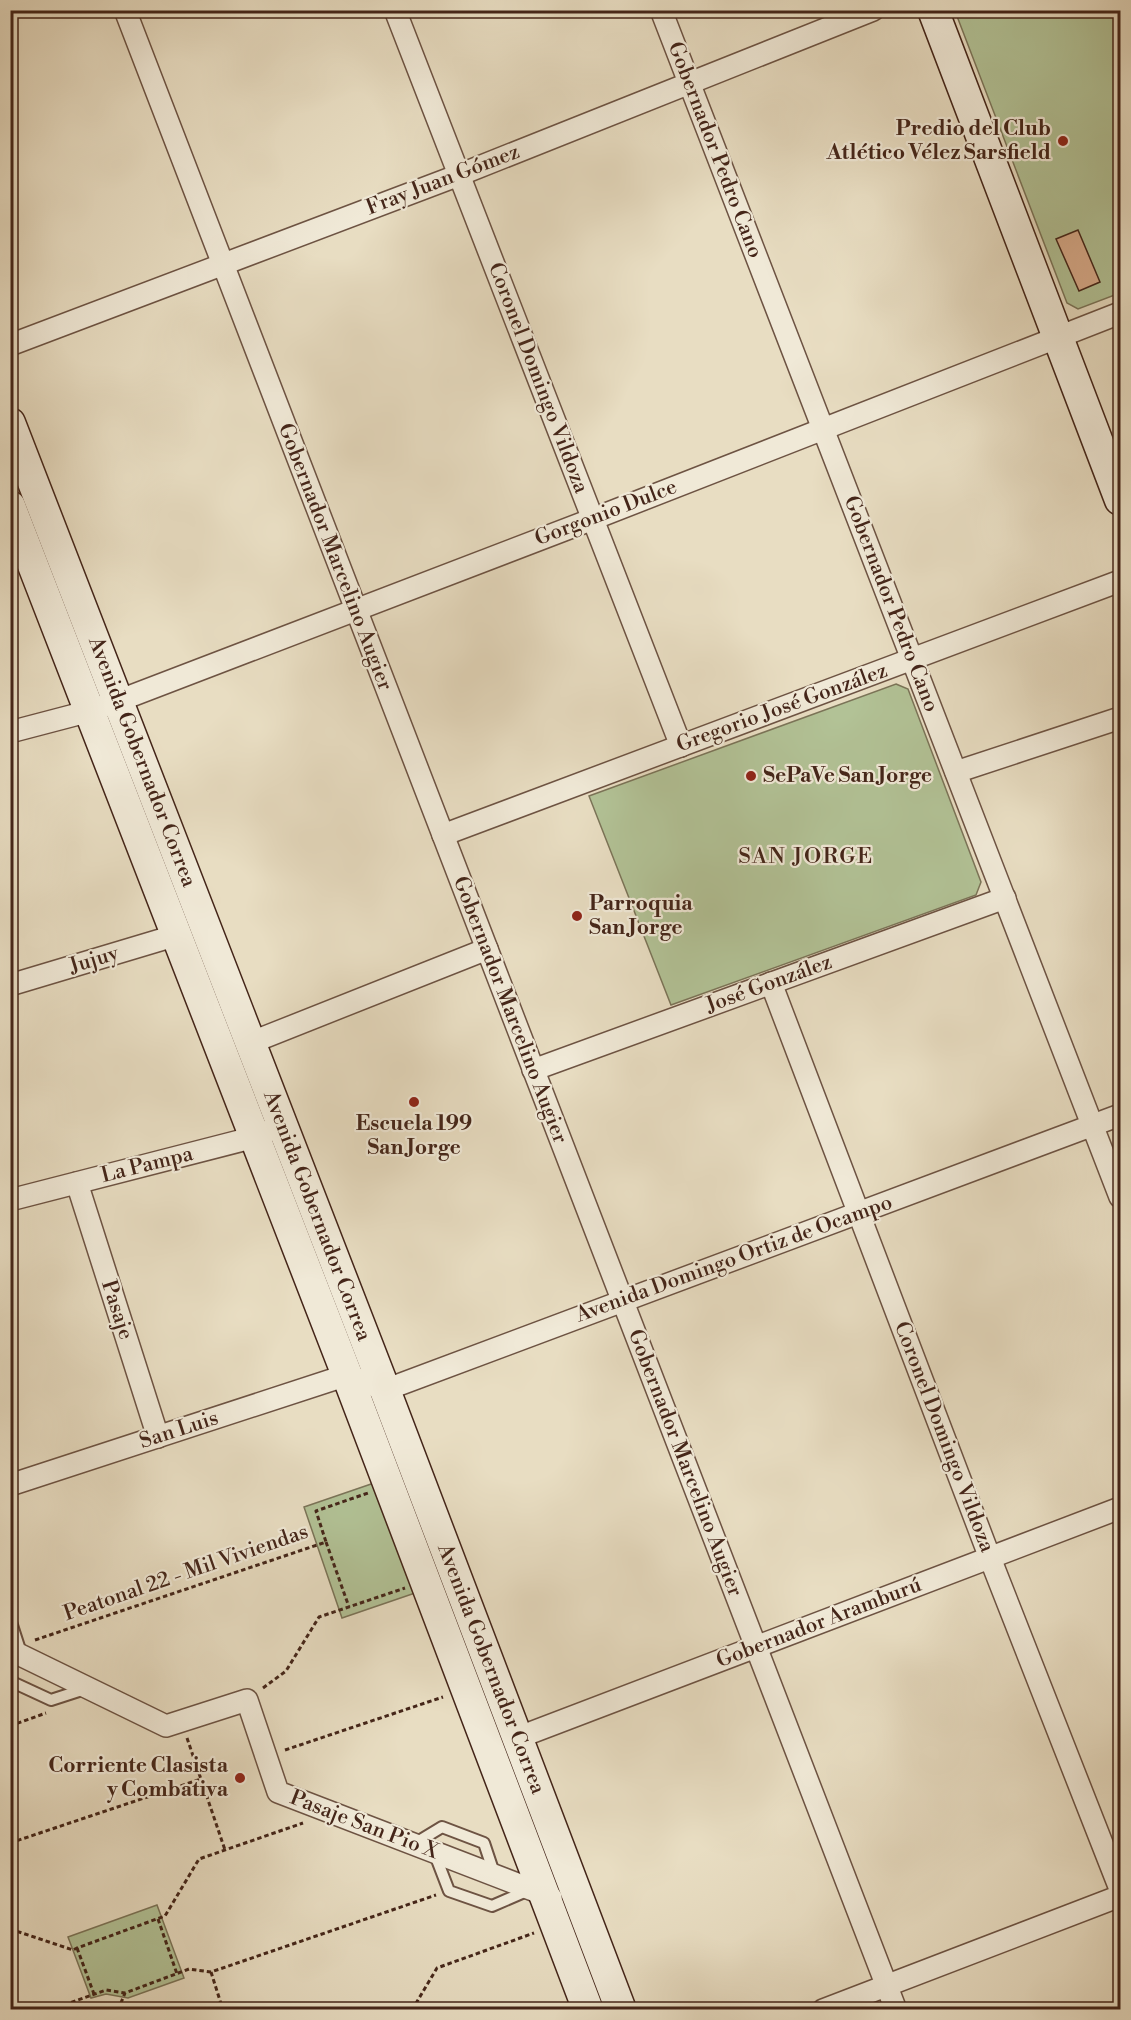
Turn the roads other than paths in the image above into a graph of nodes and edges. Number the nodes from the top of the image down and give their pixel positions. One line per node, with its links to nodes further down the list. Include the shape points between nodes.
1 (125, 10): 8 (street, Gobernador Marcelino Augier)
2 (396, 10): 7 (street, Coronel Domingo Vildoza)
3 (661, 10): 6 (street, Gobernador Pedro Cano)
4 (873, 10): 6 (street, Fray Juan Gómez)
5 (933, 10): 10 (main road)
6 (689, 83): 7 (street, Fray Juan Gómez); 13 (street, Gobernador Pedro Cano)
7 (459, 175): 8 (street, Fray Juan Gómez); 16 (street, Coronel Domingo Vildoza)
8 (222, 263): 11 (street, Fray Juan Gómez); 19 (street, Gobernador Marcelino Augier)
9 (1120, 313): 10 (street, Gorgonio Dulce)
10 (1058, 337): 13 (street, Gorgonio Dulce); 14 (main road)
11 (10, 345)
12 (10, 423): 21 (main road, Avenida Gobernador Correa)
13 (823, 429): 16 (street, Gorgonio Dulce); 20 (street, Gobernador Pedro Cano)
14 (1118, 485)
15 (10, 506): 17 (main road, Avenida Gobernador Correa)
16 (593, 519): 19 (street, Gorgonio Dulce); 25 (street, Coronel Domingo Vildoza)
17 (17, 538): 22 (main road, Avenida Gobernador Correa)
18 (1120, 581): 20 (street, Gregorio José González)
19 (356, 609): 21 (street, Gorgonio Dulce); 27 (street, Gobernador Marcelino Augier)
20 (912, 659): 25 (street, Gregorio José González); 26 (street, Gobernador Pedro Cano)
21 (118, 700): 22 (street, Gorgonio Dulce); 33 (main road, Avenida Gobernador Correa)
22 (90, 711): 24 (street, Gorgonio Dulce); 29 (main road, Avenida Gobernador Correa)
23 (1120, 718): 26 (street)
24 (10, 732)
25 (681, 746): 27 (street, Gregorio José González)
26 (956, 772): 28 (street, Gobernador Pedro Cano)
27 (443, 835): 30 (street, Gobernador Marcelino Augier)
28 (1005, 898): 31 (street, José González); 37 (street, Gobernador Pedro Cano)
29 (177, 935): 32 (street, Jujuy); 38 (main road, Avenida Gobernador Correa)
30 (487, 949): 33 (street); 34 (street, Gobernador Marcelino Augier)
31 (771, 983): 34 (street, José González); 42 (street, Coronel Domingo Vildoza)
32 (10, 985)
33 (250, 1042): 36 (main road, Avenida Gobernador Correa)
34 (533, 1070): 43 (street, Gobernador Marcelino Augier)
35 (1120, 1115): 37 (street, Avenida Domingo Ortiz de Ocampo)
36 (282, 1125): 38 (street, La Pampa); 45 (main road, Avenida Gobernador Correa)
37 (1093, 1125): 40 (street, Gobernador Pedro Cano); 42 (street, Avenida Domingo Ortiz de Ocampo)
38 (255, 1137): 39 (street, La Pampa); 44 (main road, Avenida Gobernador Correa)
39 (77, 1183): 41 (street, La Pampa); 46 (street, Pasaje)
40 (1120, 1197)
41 (10, 1200)
42 (858, 1213): 43 (street, Avenida Domingo Ortiz de Ocampo); 49 (street, Coronel Domingo Vildoza)
43 (623, 1301): 45 (street, Avenida Domingo Ortiz de Ocampo); 51 (street, Gobernador Marcelino Augier)
44 (347, 1375): 45 (street); 46 (street, San Luis); 60 (main road, Avenida Gobernador Correa, via 466,1689)
45 (384, 1390): 55 (main road, Avenida Gobernador Correa)
46 (158, 1437): 47 (street, San Luis)
47 (10, 1485)
48 (1120, 1508): 49 (street, Gobernador Aramburú)
49 (990, 1558): 51 (street, Gobernador Aramburú); 59 (street, Coronel Domingo Vildoza)
50 (10, 1619): 52 (lane)
51 (756, 1647): 55 (street, Gobernador Aramburú); 63 (street, Gobernador Marcelino Augier)
52 (17, 1651): 54 (street)
53 (10, 1681): 54 (lane, via 51,1700)
54 (88, 1688): 56 (street, Pasaje San Pio X, via 166,1726 247,1700 278,1792)
55 (517, 1738): 62 (main road, Avenida Gobernador Correa)
56 (414, 1844): 57 (street, Pasaje San Pio X); 58 (lane, via 442,1827 484,1843)
57 (434, 1852): 58 (street, Pasaje San Pio X); 60 (lane, via 450,1891 492,1906)
58 (496, 1877): 60 (street, Pasaje San Pio X)
59 (1120, 1889)
60 (537, 1893): 62 (street, Pasaje San Pio X); 64 (main road, Avenida Gobernador Correa, via 556,1925)
61 (1120, 1896): 63 (street)
62 (579, 1902): 65 (main road, Avenida Gobernador Correa)
63 (886, 1985): 66 (street); 67 (street, Gobernador Marcelino Augier)
64 (588, 2010)
65 (621, 2010)
66 (824, 2010)
67 (896, 2010)

